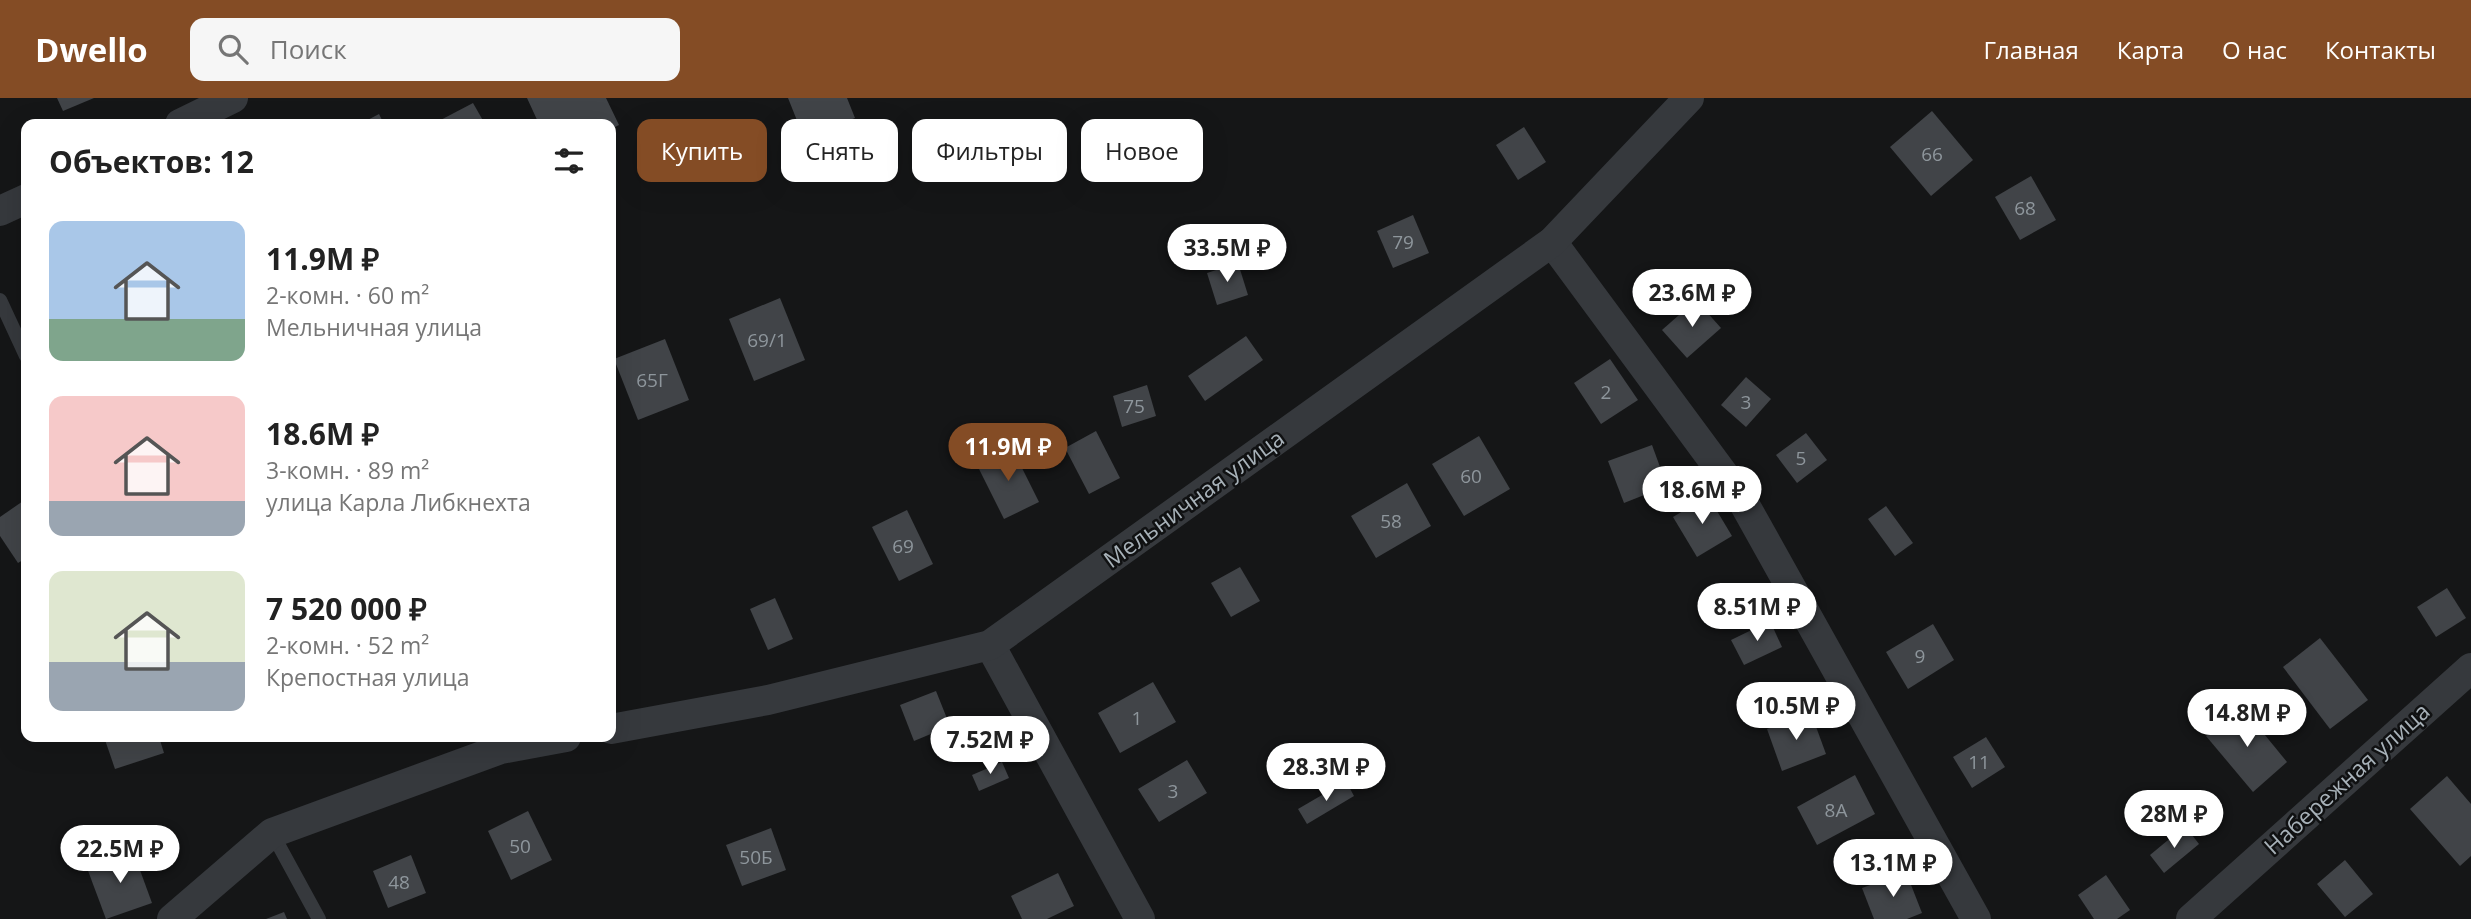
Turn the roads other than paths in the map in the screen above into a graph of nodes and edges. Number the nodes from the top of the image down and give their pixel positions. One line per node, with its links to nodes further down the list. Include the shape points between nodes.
1 (233, 98): 3 (street)
2 (1689, 98): 6 (street, Мельничная улица)
3 (196, 119)
4 (21, 201): 5 (street)
5 (0, 211)
6 (1552, 242): 9 (street, Мельничная улица); 17 (street, via 1741,498)
7 (0, 300): 8 (lane)
8 (21, 345)
9 (990, 645): 11 (street, Мельничная улица, via 768,700); 16 (street)
10 (2471, 668): 18 (street, Набережная улица)
11 (616, 728)
12 (498, 743): 13 (street)
13 (272, 833): 14 (street); 15 (lane)
14 (172, 919)
15 (319, 919)
16 (1140, 919)
17 (1976, 919)
18 (2191, 919)

